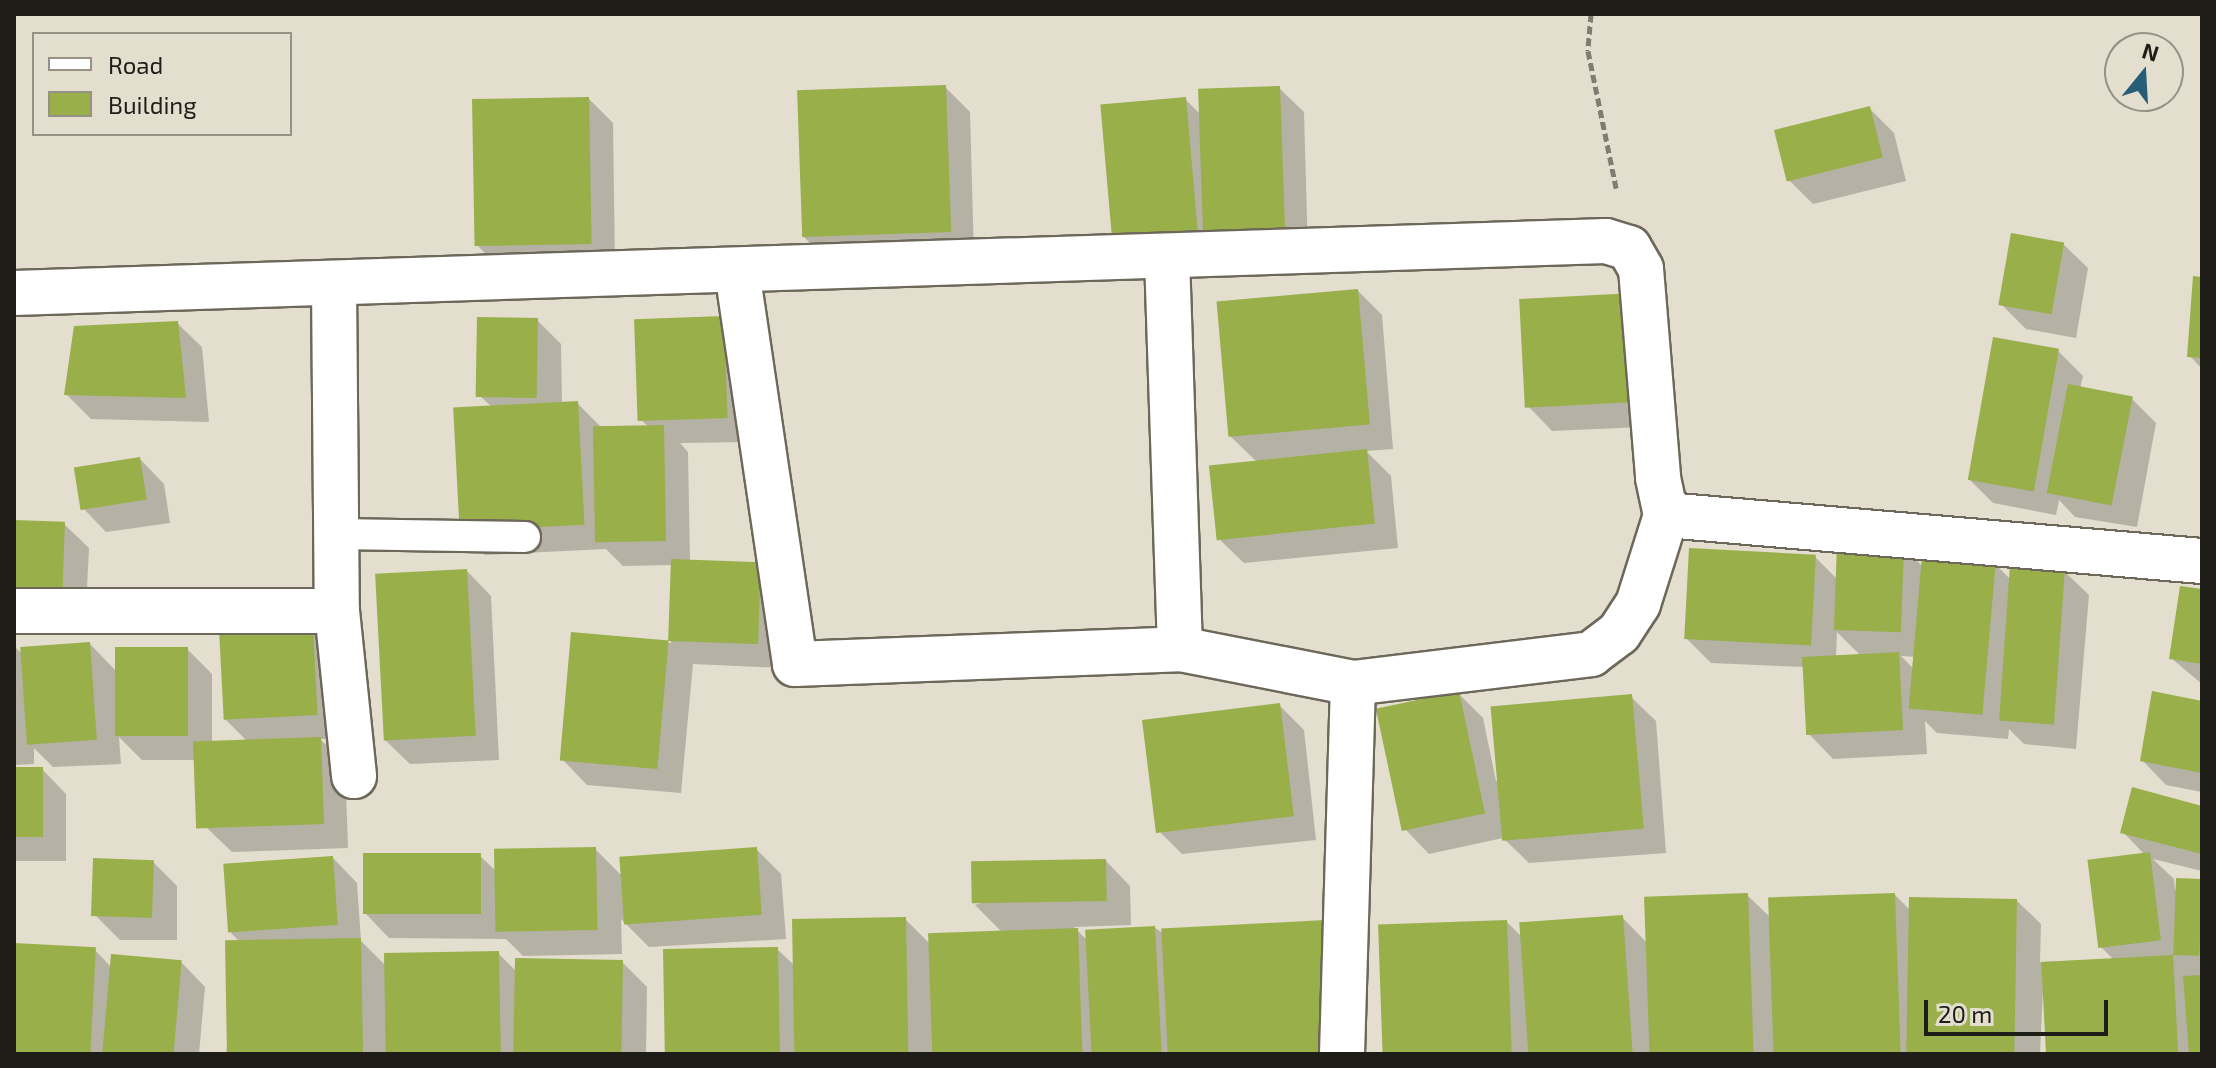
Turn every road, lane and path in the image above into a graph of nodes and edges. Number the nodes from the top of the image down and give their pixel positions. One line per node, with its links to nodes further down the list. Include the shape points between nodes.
1 (1591, 14): 2 (path, via 1588,51)
2 (1629, 248): 3 (street, via 1606,241); 7 (street, via 1641,269)
3 (1167, 257): 4 (street); 13 (street)
4 (737, 271): 5 (street); 13 (street, via 795,664)
5 (334, 284): 6 (street); 8 (street)
6 (14, 293)
7 (1666, 515): 10 (street); 14 (street, via 1638,604 1619,633 1591,654)
8 (337, 534): 9 (lane); 12 (street)
9 (525, 537)
10 (2202, 561)
11 (14, 611): 12 (street)
12 (337, 611): 15 (street)
13 (1180, 649): 14 (street)
14 (1353, 683): 16 (street)
15 (354, 776)
16 (1342, 1054)

